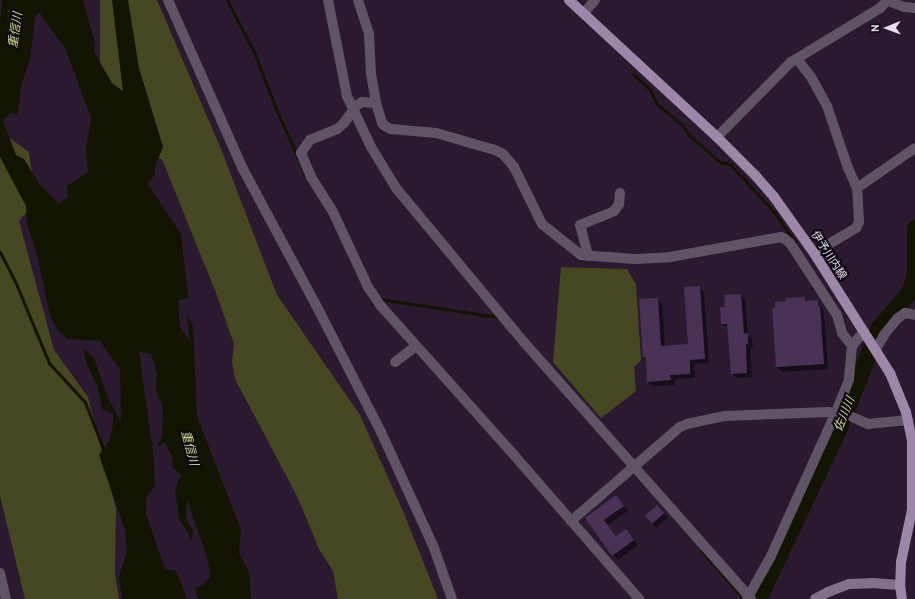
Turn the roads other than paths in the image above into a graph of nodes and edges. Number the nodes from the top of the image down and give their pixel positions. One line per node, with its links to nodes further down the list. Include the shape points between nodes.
1 (168, 0): 32 (street, via 244,169 381,432 434,548)
2 (328, 0): 11 (street, via 347,96)
3 (358, 0): 10 (street, via 369,34)
4 (570, 0): 8 (main road, 伊予川内線)
5 (595, 0): 8 (street)
6 (887, 0): 7 (street, via 904,7); 9 (street, via 880,8)
7 (915, 8)
8 (584, 13): 12 (main road, 伊予川内線)
9 (797, 58): 12 (street); 14 (street, via 827,106)
10 (376, 103): 11 (street, via 362,102); 17 (street, via 382,122 391,129 436,133 503,154 514,167 542,224 581,255)
11 (353, 110): 20 (street, via 349,118 337,129 310,140 301,153 311,177 333,212 373,296); 26 (street, via 382,168 396,188 523,341)
12 (717, 138): 16 (main road, 伊予川内線, via 756,175)
13 (915, 148): 14 (street)
14 (857, 188): 16 (street, via 859,222 856,228)
15 (620, 193): 17 (street, via 619,204 614,211 580,225)
16 (814, 253): 19 (main road, 伊予川内線)
17 (588, 256): 21 (street, via 635,259 670,257 781,237 790,243 837,315 842,333)
18 (915, 315): 22 (street, via 905,313 898,318)
19 (865, 333): 21 (street); 22 (main road, 伊予川内線)
20 (416, 346): 23 (street); 27 (street)
21 (852, 346): 24 (street, via 849,379)
22 (875, 348): 25 (main road, 伊予川内線, via 898,392)
23 (395, 362)
24 (837, 413): 25 (street, via 868,424); 26 (street, via 726,416 687,424 680,427); 30 (street)
25 (911, 426): 29 (main road, 伊予川内線, via 912,510 901,562)
26 (636, 467): 27 (street); 30 (street)
27 (571, 521): 33 (street)
28 (0, 573): 31 (street)
29 (900, 585): 34 (main road, via 849,584); 35 (main road, 伊予川内線)
30 (749, 598)
31 (6, 599)
32 (452, 599)
33 (639, 599)
34 (815, 599)
35 (902, 599)

